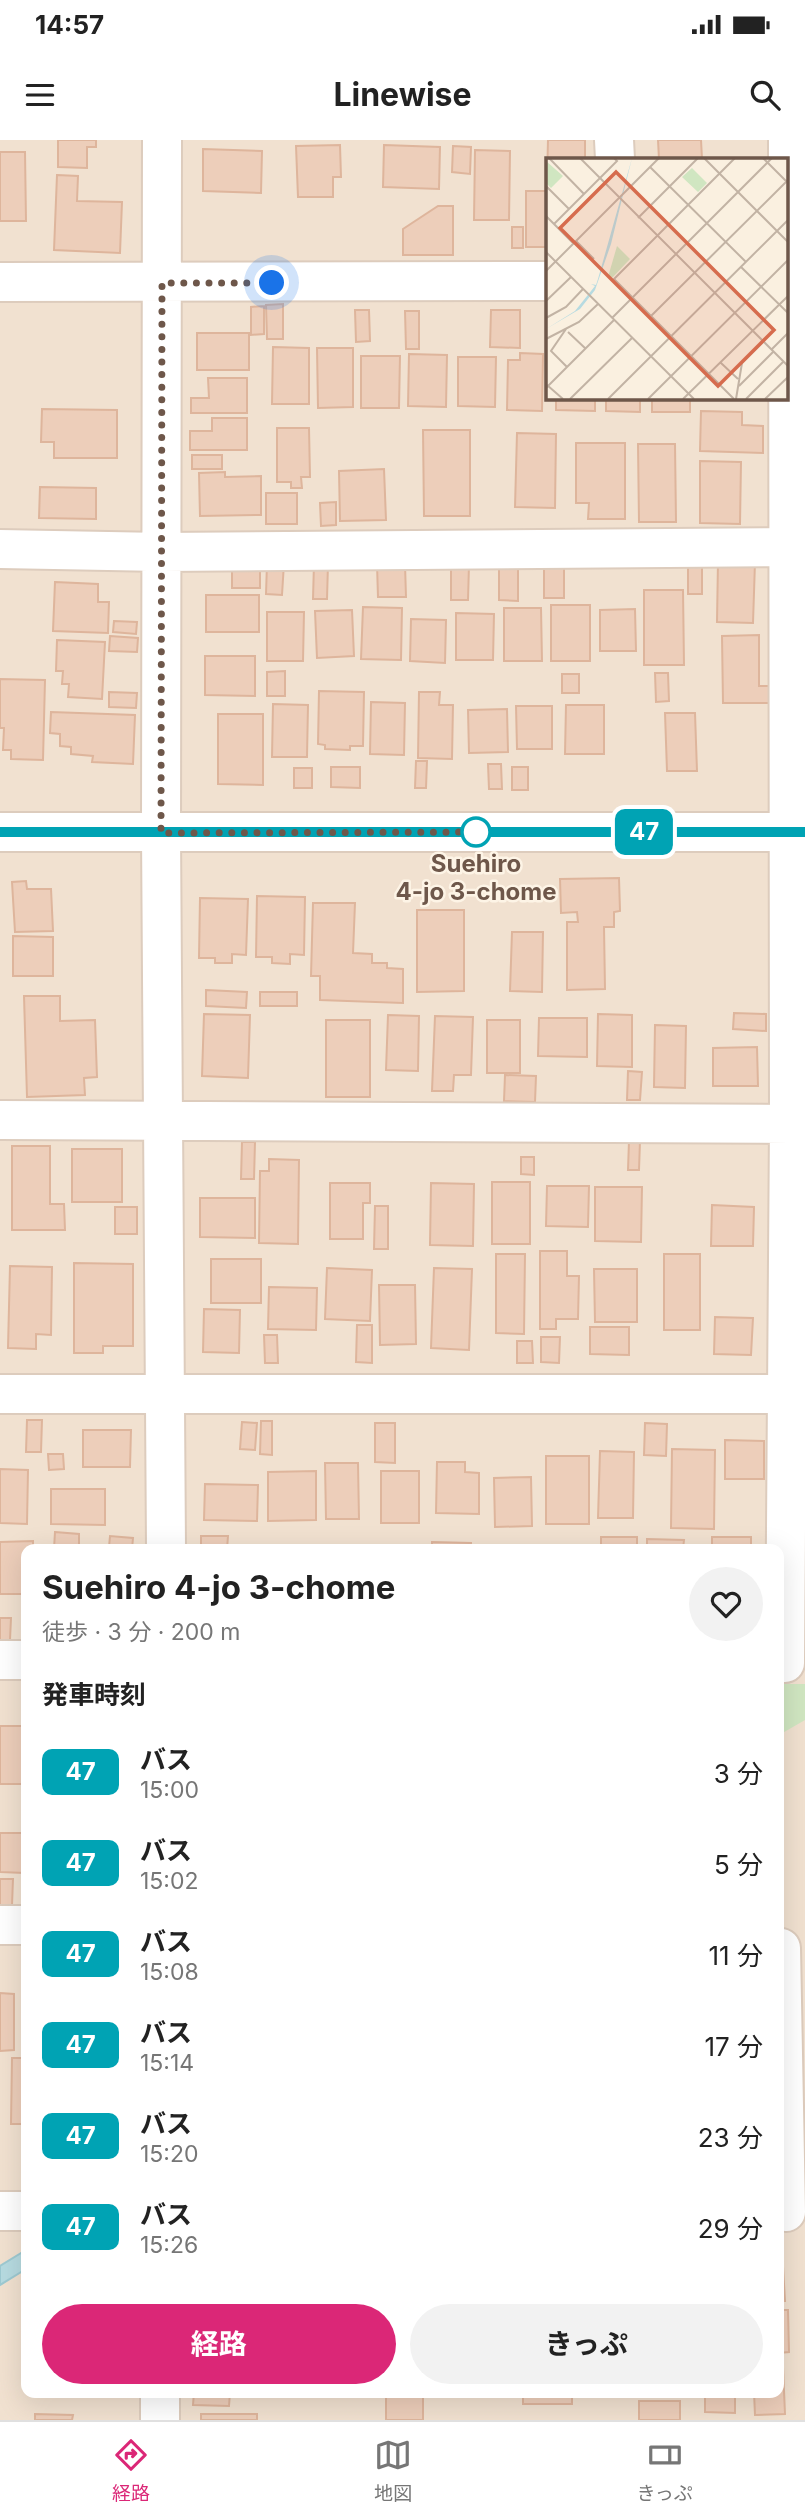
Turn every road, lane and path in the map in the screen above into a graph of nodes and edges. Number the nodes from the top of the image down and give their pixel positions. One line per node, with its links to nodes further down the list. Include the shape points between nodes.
1 (162, 140): 8 (street)
2 (614, 140): 4 (street)
3 (788, 140): 6 (street)
4 (615, 158)
5 (546, 281): 8 (street)
6 (793, 281): 9 (street)
7 (0, 282): 8 (street)
8 (162, 283): 11 (street)
9 (797, 547): 11 (street); 13 (street)
10 (0, 549): 11 (street)
11 (162, 552): 14 (street)
12 (0, 832): 14 (street)
13 (796, 832): 14 (street); 17 (street)
14 (161, 833): 16 (street)
15 (0, 1120): 16 (street)
16 (162, 1121): 17 (street); 19 (street)
17 (789, 1124): 20 (street)
18 (0, 1394): 19 (street)
19 (166, 1394): 20 (street); 21 (street)
20 (795, 1394): 24 (street)
21 (166, 1544)
22 (0, 1660): 23 (street)
23 (21, 1660)
24 (784, 1663)
25 (0, 1925): 26 (street)
26 (21, 1925)
27 (784, 2036): 30 (street)
28 (0, 2211): 29 (street)
29 (21, 2211)
30 (790, 2211)
31 (160, 2398): 32 (street)
32 (160, 2420)

